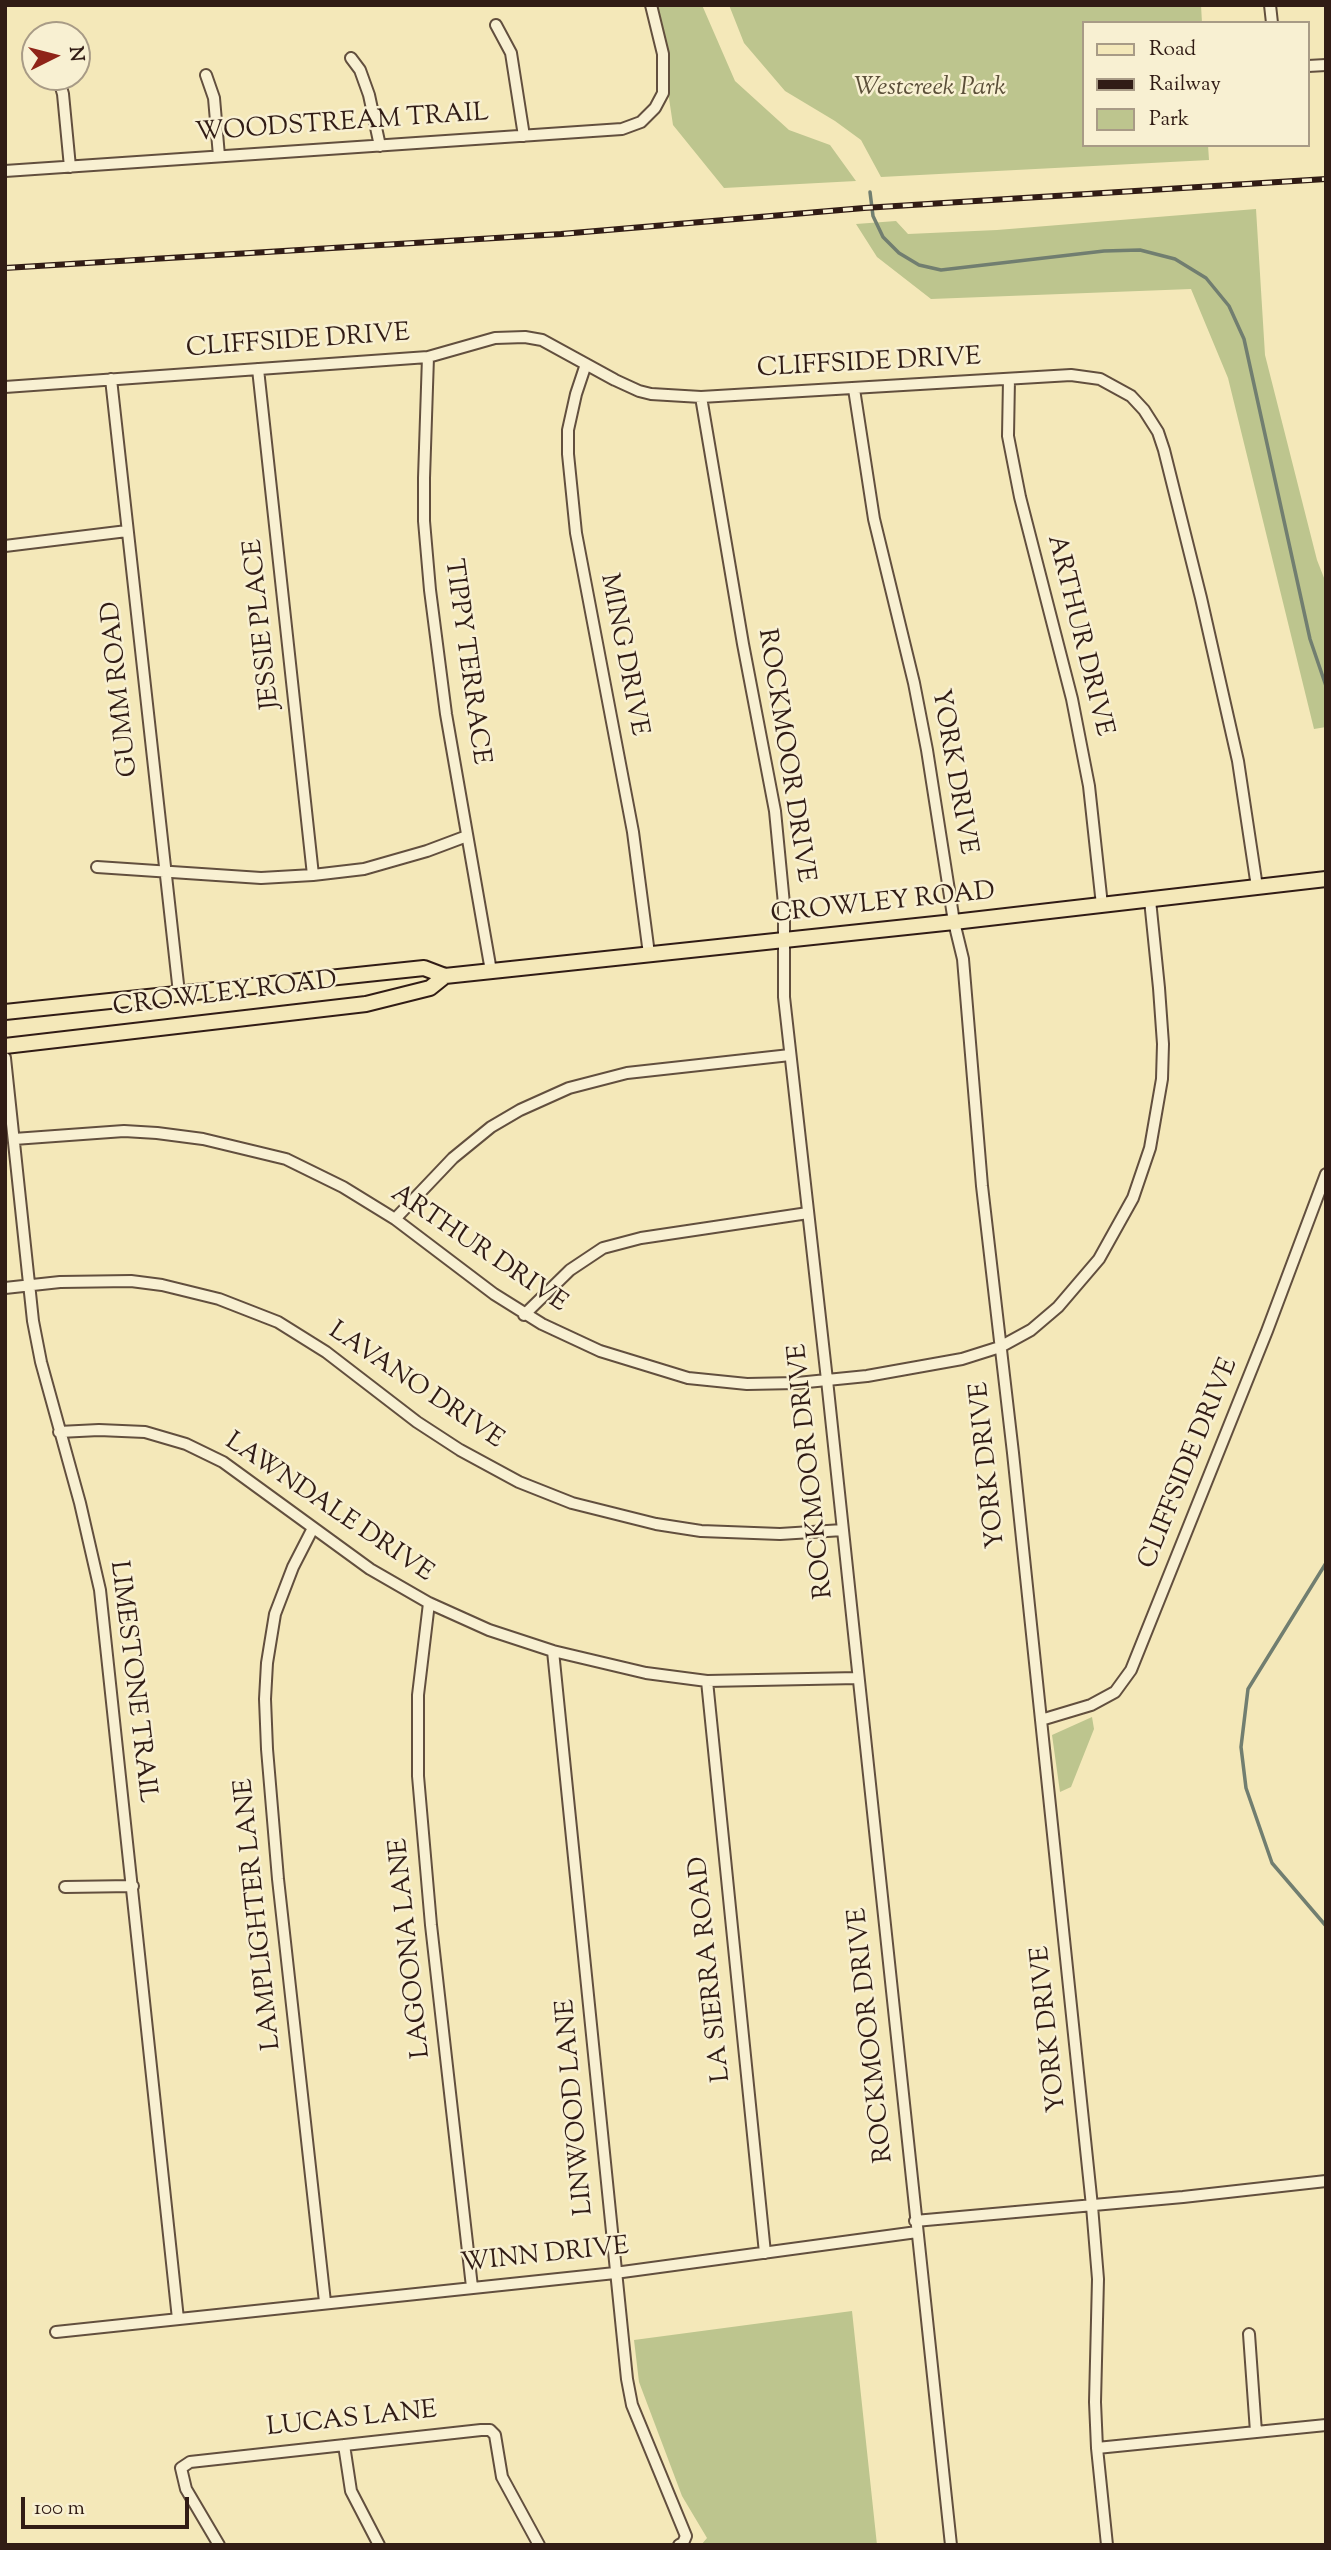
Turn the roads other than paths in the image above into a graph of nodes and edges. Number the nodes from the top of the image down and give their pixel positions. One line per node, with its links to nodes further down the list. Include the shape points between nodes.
1 (651, 5): 6 (street, WOODSTREAM TRAIL, via 663,54 663,89 655,108 640,122 622,129)
2 (496, 25): 6 (street, via 511,53)
3 (351, 58): 7 (street, via 369,95)
4 (206, 75): 8 (street, via 214,98)
5 (62, 91): 9 (street)
6 (524, 136): 7 (street, WOODSTREAM TRAIL)
7 (380, 146): 8 (street, WOODSTREAM TRAIL)
8 (219, 156): 9 (street, WOODSTREAM TRAIL)
9 (69, 167): 10 (street, WOODSTREAM TRAIL)
10 (5, 171)
11 (428, 357): 12 (street, CLIFFSIDE DRIVE, via 495,338 525,337 542,340); 13 (street, CLIFFSIDE DRIVE); 21 (street, TIPPY TERRACE, via 424,521 446,714)
12 (586, 364): 18 (street, CLIFFSIDE DRIVE, via 639,391); 31 (street, MING DRIVE, via 568,430 575,520 633,832)
13 (258, 369): 14 (street, CLIFFSIDE DRIVE); 24 (street, JESSIE PLACE)
14 (111, 379): 16 (street, CLIFFSIDE DRIVE); 19 (street, GUMM ROAD)
15 (1009, 379): 17 (street, CLIFFSIDE DRIVE); 26 (street, CLIFFSIDE DRIVE, via 1070,375 1100,379 1131,396 1158,432 1238,761); 28 (street, ARTHUR DRIVE, via 1008,436 1082,748)
16 (5, 387)
17 (854, 389): 18 (street, CLIFFSIDE DRIVE); 29 (street, YORK DRIVE, via 874,519 927,750)
18 (701, 397): 30 (street, ROCKMOOR DRIVE, via 775,811 784,904)
19 (127, 531): 20 (street); 23 (street, GUMM ROAD)
20 (5, 546)
21 (467, 836): 24 (street, via 363,869); 32 (street, TIPPY TERRACE)
22 (97, 866): 23 (street)
23 (165, 872): 24 (street, via 261,878); 34 (street, GUMM ROAD)
24 (313, 875)
25 (1326, 879): 26 (main road, CROWLEY ROAD)
26 (1258, 887): 27 (main road, CROWLEY ROAD)
27 (1150, 900): 28 (main road, CROWLEY ROAD); 46 (street, ARTHUR DRIVE, via 1162,1067 1144,1170 1115,1234 1084,1278 1049,1315)
28 (1102, 905): 29 (main road, CROWLEY ROAD)
29 (954, 922): 30 (main road, CROWLEY ROAD); 46 (street, YORK DRIVE, via 963,959)
30 (782, 940): 31 (main road, CROWLEY ROAD); 37 (street, ROCKMOOR DRIVE)
31 (649, 954): 32 (main road, CROWLEY ROAD)
32 (491, 971): 33 (main road, CROWLEY ROAD)
33 (445, 976): 34 (main road, CROWLEY ROAD, via 424,968); 36 (main road, CROWLEY ROAD, via 430,988 366,1004)
34 (179, 993): 35 (main road, CROWLEY ROAD)
35 (5, 1012)
36 (5, 1046)
37 (790, 1055): 41 (street, ROCKMOOR DRIVE); 42 (street, via 640,1071 569,1088 491,1127 453,1158)
38 (5, 1058): 39 (street, LIMESTONE TRAIL)
39 (14, 1139): 42 (street, ARTHUR DRIVE, via 124,1131 204,1139 286,1159 343,1186); 43 (street, LIMESTONE TRAIL)
40 (1326, 1174): 55 (street, CLIFFSIDE DRIVE, via 1131,1670 1115,1692 1091,1705)
41 (808, 1213): 45 (street, via 640,1238 603,1248 570,1270); 47 (street, ROCKMOOR DRIVE)
42 (394, 1219): 45 (street, ARTHUR DRIVE)
43 (28, 1285): 44 (street, LAVANO DRIVE); 48 (street, LIMESTONE TRAIL); 50 (street, LAVANO DRIVE, via 106,1280 162,1285 219,1299 278,1322 460,1450 519,1482 572,1503 701,1531 780,1534)
44 (5, 1288)
45 (524, 1315): 47 (street, ARTHUR DRIVE, via 600,1351 688,1378 747,1384)
46 (1000, 1348): 47 (street, ARTHUR DRIVE, via 962,1359); 55 (street, YORK DRIVE)
47 (827, 1380): 50 (street, ROCKMOOR DRIVE)
48 (59, 1432): 49 (street, LAWNDALE DRIVE, via 145,1432 186,1444 223,1462); 56 (street, LIMESTONE TRAIL, via 100,1590)
49 (313, 1528): 51 (street, LAWNDALE DRIVE); 64 (street, LAMPLIGHTER LANE, via 275,1614 265,1699 278,1879)
50 (843, 1530): 53 (street, ROCKMOOR DRIVE)
51 (429, 1603): 52 (street, LAWNDALE DRIVE, via 489,1630); 63 (street, LAGOONA LANE, via 418,1695 418,1776)
52 (553, 1651): 54 (street, LAWNDALE DRIVE, via 646,1673); 62 (street, LINWOOD LANE)
53 (858, 1678): 54 (street, LAWNDALE DRIVE); 60 (street, ROCKMOOR DRIVE)
54 (707, 1681): 61 (street, LA SIERRA ROAD)
55 (1041, 1720): 59 (street, YORK DRIVE)
56 (133, 1886): 57 (street); 65 (street, LIMESTONE TRAIL)
57 (65, 1887)
58 (1326, 2181): 59 (street, WINN DRIVE)
59 (1092, 2206): 60 (street, WINN DRIVE); 71 (street, YORK DRIVE, via 1098,2279)
60 (916, 2226): 61 (street, WINN DRIVE); 76 (street, ROCKMOOR DRIVE)
61 (765, 2253): 62 (street, WINN DRIVE)
62 (615, 2273): 63 (street, WINN DRIVE); 75 (street, LINWOOD LANE, via 632,2405 686,2536)
63 (472, 2287): 64 (street, WINN DRIVE)
64 (325, 2302): 65 (street, WINN DRIVE)
65 (178, 2319): 66 (street, WINN DRIVE)
66 (56, 2332)
67 (1249, 2334): 69 (street)
68 (1326, 2425): 69 (street)
69 (1256, 2432): 71 (street)
70 (344, 2445): 72 (street, LUCAS LANE, via 190,2462 181,2469 186,2489); 73 (street, via 351,2491); 74 (street, LUCAS LANE, via 489,2430 495,2435 502,2477)
71 (1097, 2448): 77 (street, YORK DRIVE)
72 (219, 2545)
73 (379, 2545)
74 (539, 2545)
75 (679, 2545)
76 (951, 2545)
77 (1107, 2545)

